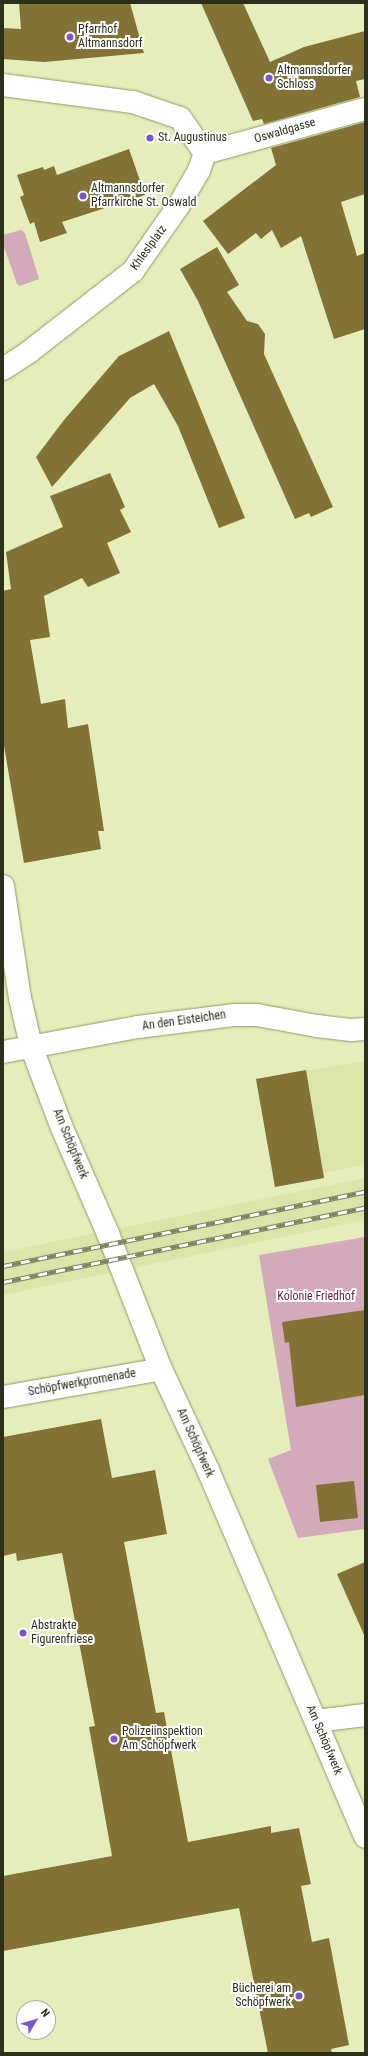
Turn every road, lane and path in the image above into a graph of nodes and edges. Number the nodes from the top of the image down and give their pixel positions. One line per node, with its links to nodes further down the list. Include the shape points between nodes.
1 (3, 85): 3 (street, via 133,102 180,118)
2 (365, 109): 3 (street, Oswaldgasse)
3 (205, 153): 4 (street, Khleslplatz, via 199,171 179,205 134,271 29,352)
4 (3, 368)
5 (3, 886): 7 (street, Am Schöpfwerk, via 20,998)
6 (365, 1029): 7 (street, An den Eisteichen, via 338,1029 257,1015 235,1015 138,1027)
7 (31, 1046): 8 (street, An den Eisteichen); 9 (street, Am Schöpfwerk)
8 (3, 1052)
9 (161, 1369): 10 (street, Schöpfwerkpromenade); 12 (street, Am Schöpfwerk, via 208,1470)
10 (3, 1397)
11 (365, 1715): 12 (street)
12 (316, 1722): 13 (street, Am Schöpfwerk)
13 (365, 1837)

